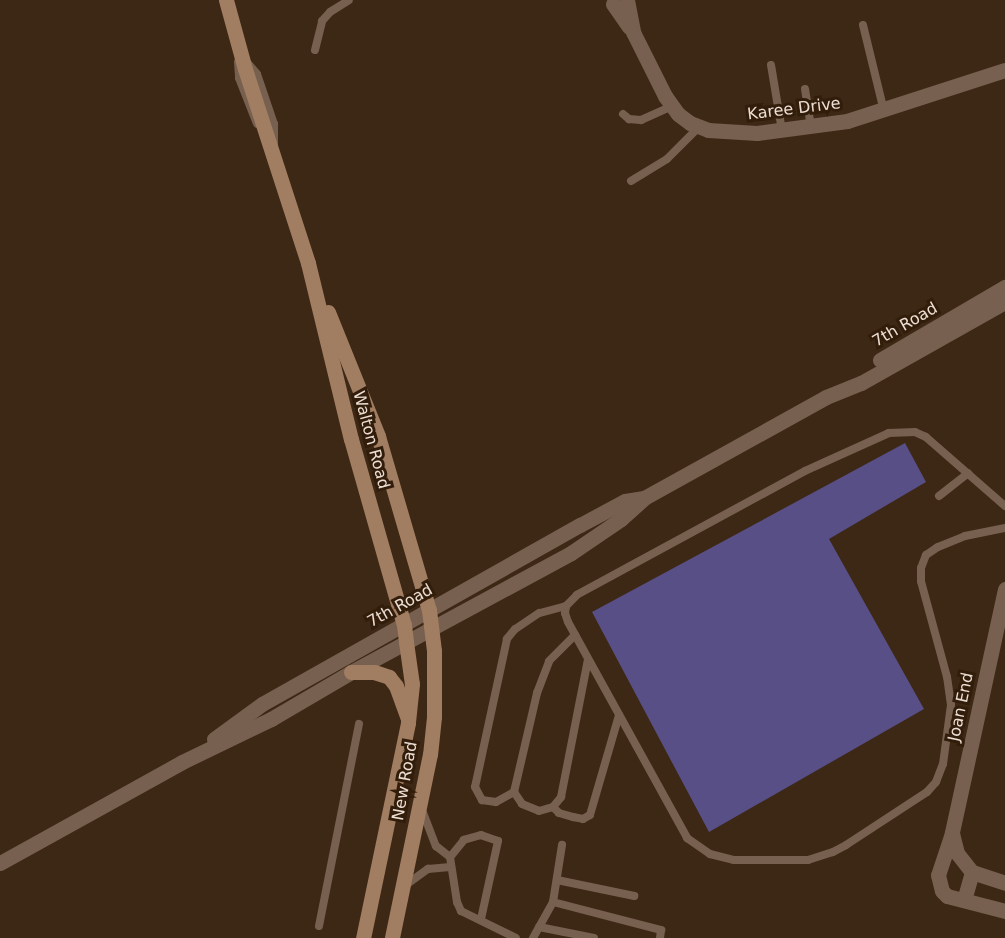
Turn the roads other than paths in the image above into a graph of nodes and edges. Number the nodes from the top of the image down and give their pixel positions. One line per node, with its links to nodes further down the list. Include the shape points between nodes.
1 (216, 0): 7 (main road, Walton Road)
2 (226, 0): 7 (main road, Walton Road)
3 (349, 0): 6 (lane, via 322,21)
4 (616, 1): 11 (street, Karee Drive)
5 (863, 25): 12 (lane)
6 (315, 50)
7 (242, 62): 18 (main road, Walton Road)
8 (771, 65): 16 (lane)
9 (1005, 70): 12 (street, Karee Drive)
10 (805, 89): 15 (lane)
11 (672, 106): 13 (lane, via 641,120); 14 (street, Karee Drive)
12 (884, 111): 15 (street, Karee Drive)
13 (623, 114)
14 (699, 127): 16 (street, Karee Drive, via 730,133); 17 (lane, via 667,159)
15 (812, 127): 16 (street, Karee Drive)
16 (782, 131)
17 (631, 181)
18 (308, 263): 29 (main road, Walton Road, via 378,436); 30 (main road, Walton Road, via 351,439)
19 (1005, 287): 21 (street, 7th Road, via 865,369)
20 (1005, 302): 21 (street, 7th Road, via 861,383)
21 (826, 397): 24 (street, 7th Road)
22 (968, 473): 23 (lane); 25 (lane); 28 (lane, via 926,437 915,432 889,433 805,471 577,595)
23 (939, 496)
24 (644, 498): 29 (street, 7th Road, via 625,501); 31 (street, 7th Road, via 621,519 570,553)
25 (1005, 506)
26 (1005, 528): 36 (lane, via 965,536 938,547 926,555 921,568 921,581 948,677 951,705 943,764 936,782 927,792 833,852 808,860 734,860 695,846)
27 (1005, 589): 43 (street, Joan End)
28 (566, 606): 32 (lane); 40 (lane, via 539,613 515,628 507,639 475,787 482,800 496,802)
29 (429, 610): 30 (street, 7th Road); 31 (main road, Walton Road)
30 (404, 625): 33 (main road, Walton Road); 39 (street, 7th Road, via 262,704)
31 (432, 629): 33 (street, 7th Road); 41 (main road, New Road, via 434,717)
32 (575, 635): 34 (lane); 40 (lane, via 549,661 537,693)
33 (406, 642): 35 (street, 7th Road); 37 (main road, New Road, via 412,684)
34 (588, 660): 36 (lane); 42 (lane, via 561,797)
35 (351, 672): 37 (main road, via 381,673 393,681); 39 (street, 7th Road, via 271,719)
36 (619, 716): 42 (lane, via 590,815 583,819 573,817)
37 (408, 723): 59 (main road, New Road)
38 (359, 724): 57 (lane)
39 (182, 762): 46 (street, 7th Road)
40 (514, 792): 42 (lane, via 522,804 539,811)
41 (421, 802): 45 (lane, via 436,846); 51 (main road, New Road)
42 (553, 807)
43 (952, 833): 48 (street, via 957,853); 53 (street, Joan End, via 938,883 947,896)
44 (562, 844): 49 (lane)
45 (450, 857): 47 (lane); 56 (lane, via 464,840 474,835 498,841)
46 (0, 863)
47 (450, 867): 51 (lane, via 428,869); 56 (lane, via 461,911)
48 (972, 872): 50 (street); 53 (street)
49 (557, 880): 52 (lane); 54 (lane)
50 (1005, 883)
51 (403, 888): 60 (main road, New Road)
52 (634, 896)
53 (964, 900): 55 (street)
54 (553, 902): 58 (lane); 64 (lane, via 661,930)
55 (1005, 911)
56 (481, 920): 61 (lane)
57 (319, 926)
58 (539, 927): 62 (lane); 63 (lane)
59 (363, 938)
60 (392, 938)
61 (516, 938)
62 (533, 938)
63 (594, 938)
64 (660, 938)

